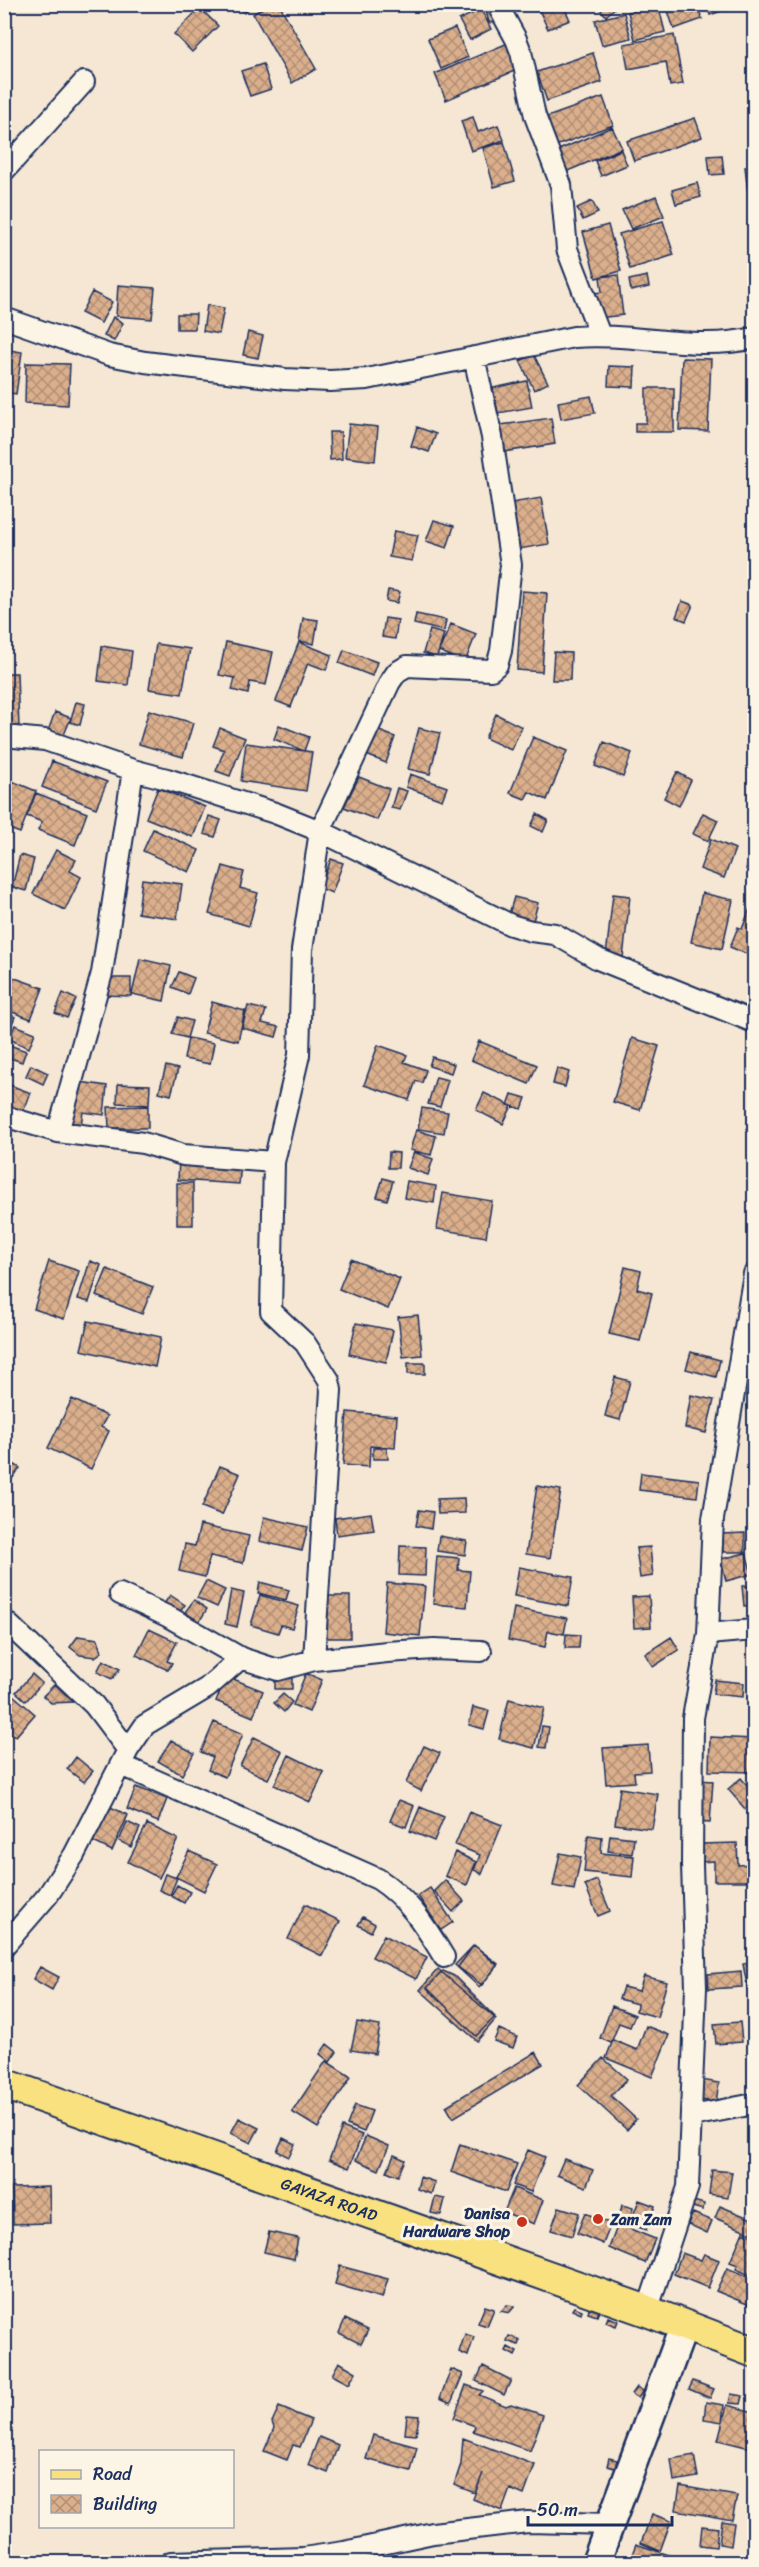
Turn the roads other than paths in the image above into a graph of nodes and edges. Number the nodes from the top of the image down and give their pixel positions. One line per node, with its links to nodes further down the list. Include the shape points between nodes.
1 (497, 4): 5 (street, via 521,52 535,116 561,185 567,249)
2 (84, 82): 3 (street)
3 (4, 171)
4 (4, 318): 7 (street, via 109,355 285,379 367,379)
5 (600, 334): 6 (street, via 714,342); 7 (street)
6 (754, 338)
7 (474, 357): 10 (street, via 492,437 511,565 497,665 491,670 407,666 397,672)
8 (4, 736): 9 (street, via 45,740)
9 (133, 770): 10 (street, via 275,813); 13 (street, via 102,973)
10 (320, 831): 11 (street, via 511,925 555,934 598,959); 14 (street, via 302,950 299,1055)
11 (754, 1022)
12 (4, 1116): 13 (street)
13 (58, 1132): 14 (street, via 143,1143 183,1155)
14 (274, 1162): 22 (street, via 271,1311 305,1343 329,1380 331,1390)
15 (754, 1274): 19 (street, via 713,1519)
16 (120, 1594): 21 (street)
17 (4, 1620): 23 (street, via 94,1705)
18 (754, 1630): 19 (street)
19 (708, 1634): 28 (street, via 692,1737 696,1988)
20 (481, 1651): 22 (street, via 435,1649)
21 (241, 1658): 22 (street, via 278,1670); 23 (street, via 207,1688 145,1725)
22 (314, 1660)
23 (125, 1758): 24 (street, via 74,1855 48,1895); 25 (street, via 378,1879 415,1911)
24 (4, 1946)
25 (444, 1957)
26 (4, 2084): 29 (main road, GAYAZA ROAD)
27 (754, 2104): 28 (street)
28 (692, 2116): 29 (street, via 688,2187)
29 (647, 2311): 30 (main road, GAYAZA ROAD)
30 (684, 2326): 31 (main road, GAYAZA ROAD); 32 (street)
31 (754, 2352)
32 (611, 2524): 33 (street, via 528,2522 433,2534 303,2558); 34 (street)
33 (171, 2562)
34 (596, 2562)

